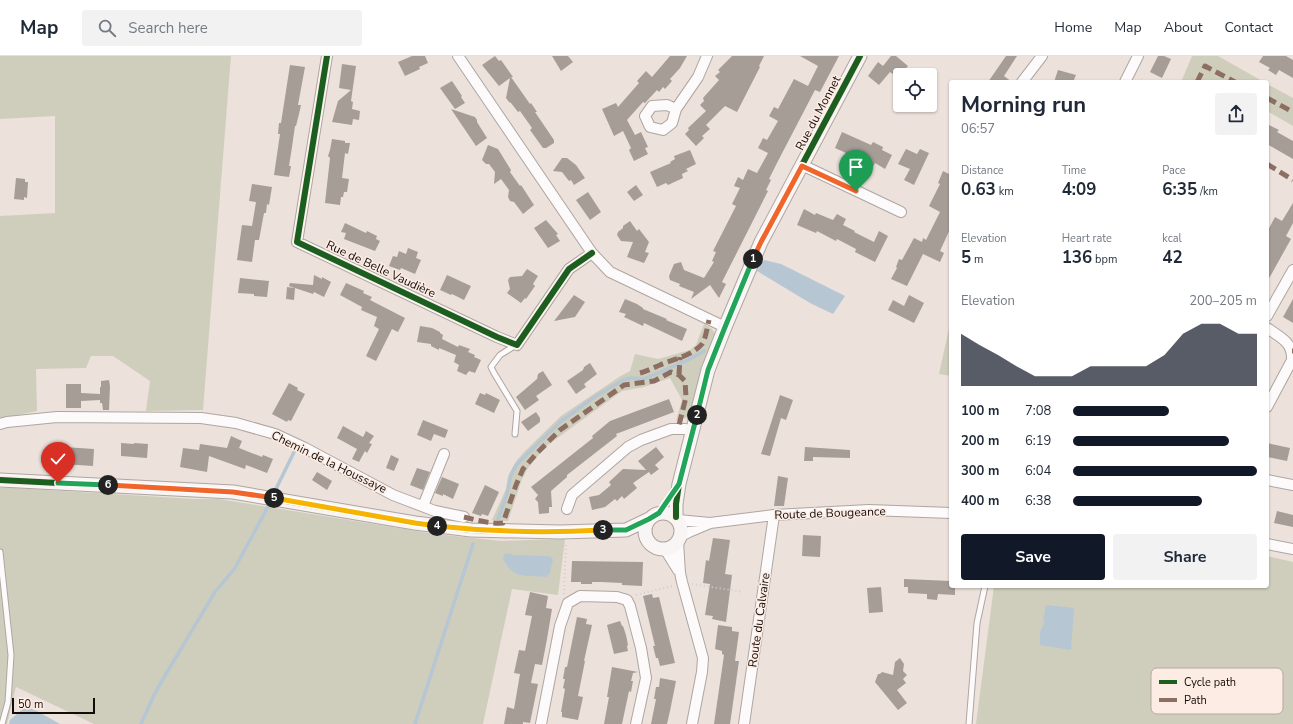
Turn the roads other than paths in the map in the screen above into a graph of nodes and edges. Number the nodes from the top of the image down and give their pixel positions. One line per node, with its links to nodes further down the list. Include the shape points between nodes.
1 (327, 56): 17 (street, Rue de Belle Vaudière, via 297,242)
2 (458, 56): 12 (street)
3 (707, 56): 9 (street, via 698,77)
4 (860, 56): 10 (street, Rue du Monnet)
5 (1042, 56): 7 (street)
6 (1138, 56): 8 (street)
7 (1024, 80)
8 (1126, 80)
9 (676, 109)
10 (802, 166): 11 (street); 15 (street, Rue du Monnet, via 761,242)
11 (900, 212)
12 (592, 253): 15 (street, via 610,272); 17 (street, via 569,269)
13 (1293, 270): 14 (street)
14 (1269, 312)
15 (725, 327): 20 (street, Rue du Monnet, via 708,370)
16 (1269, 330): 18 (street, via 1287,343 1292,351 1292,360)
17 (517, 345): 21 (lane, via 500,355 491,367 517,411)
18 (1269, 402)
19 (0, 424): 27 (street, Chemin de la Houssaye, via 57,417 200,418 236,423 275,434 393,495)
20 (692, 432): 25 (street, Rue du Monnet); 28 (street, via 686,429 670,429 628,447 572,495)
21 (516, 434)
22 (444, 454): 27 (street)
23 (0, 480): 35 (street, via 233,492 471,530)
24 (1269, 480): 26 (street)
25 (679, 484): 31 (street, Rue du Monnet); 33 (street, Rue du Monnet)
26 (1293, 485)
27 (422, 506): 32 (street, Chemin de la Houssaye)
28 (567, 509)
29 (949, 513): 30 (street, Route de Bougeance, via 869,510)
30 (774, 515): 34 (street, Route de Bougeance); 48 (street, Route du Calvaire)
31 (654, 516): 33 (street, via 665,512); 35 (street); 36 (street, via 646,525)
32 (464, 517)
33 (677, 518): 34 (street, Route de Bougeance); 37 (street, via 682,527)
34 (710, 523): 37 (street, Route de Bougeance)
35 (626, 530): 36 (street)
36 (647, 539): 39 (street, via 653,546)
37 (679, 539): 39 (street, via 671,548); 42 (street)
38 (1269, 544): 40 (street)
39 (665, 549): 42 (street)
40 (1293, 549)
41 (0, 552): 44 (lane, via 11,655 8,702)
42 (680, 573): 47 (street, via 703,658)
43 (985, 588): 49 (lane, via 977,623)
44 (2, 724)
45 (541, 724): 46 (street, via 560,626 568,603 580,596 617,597 627,600 630,606 646,678)
46 (636, 724)
47 (692, 724)
48 (744, 724)
49 (969, 724)

